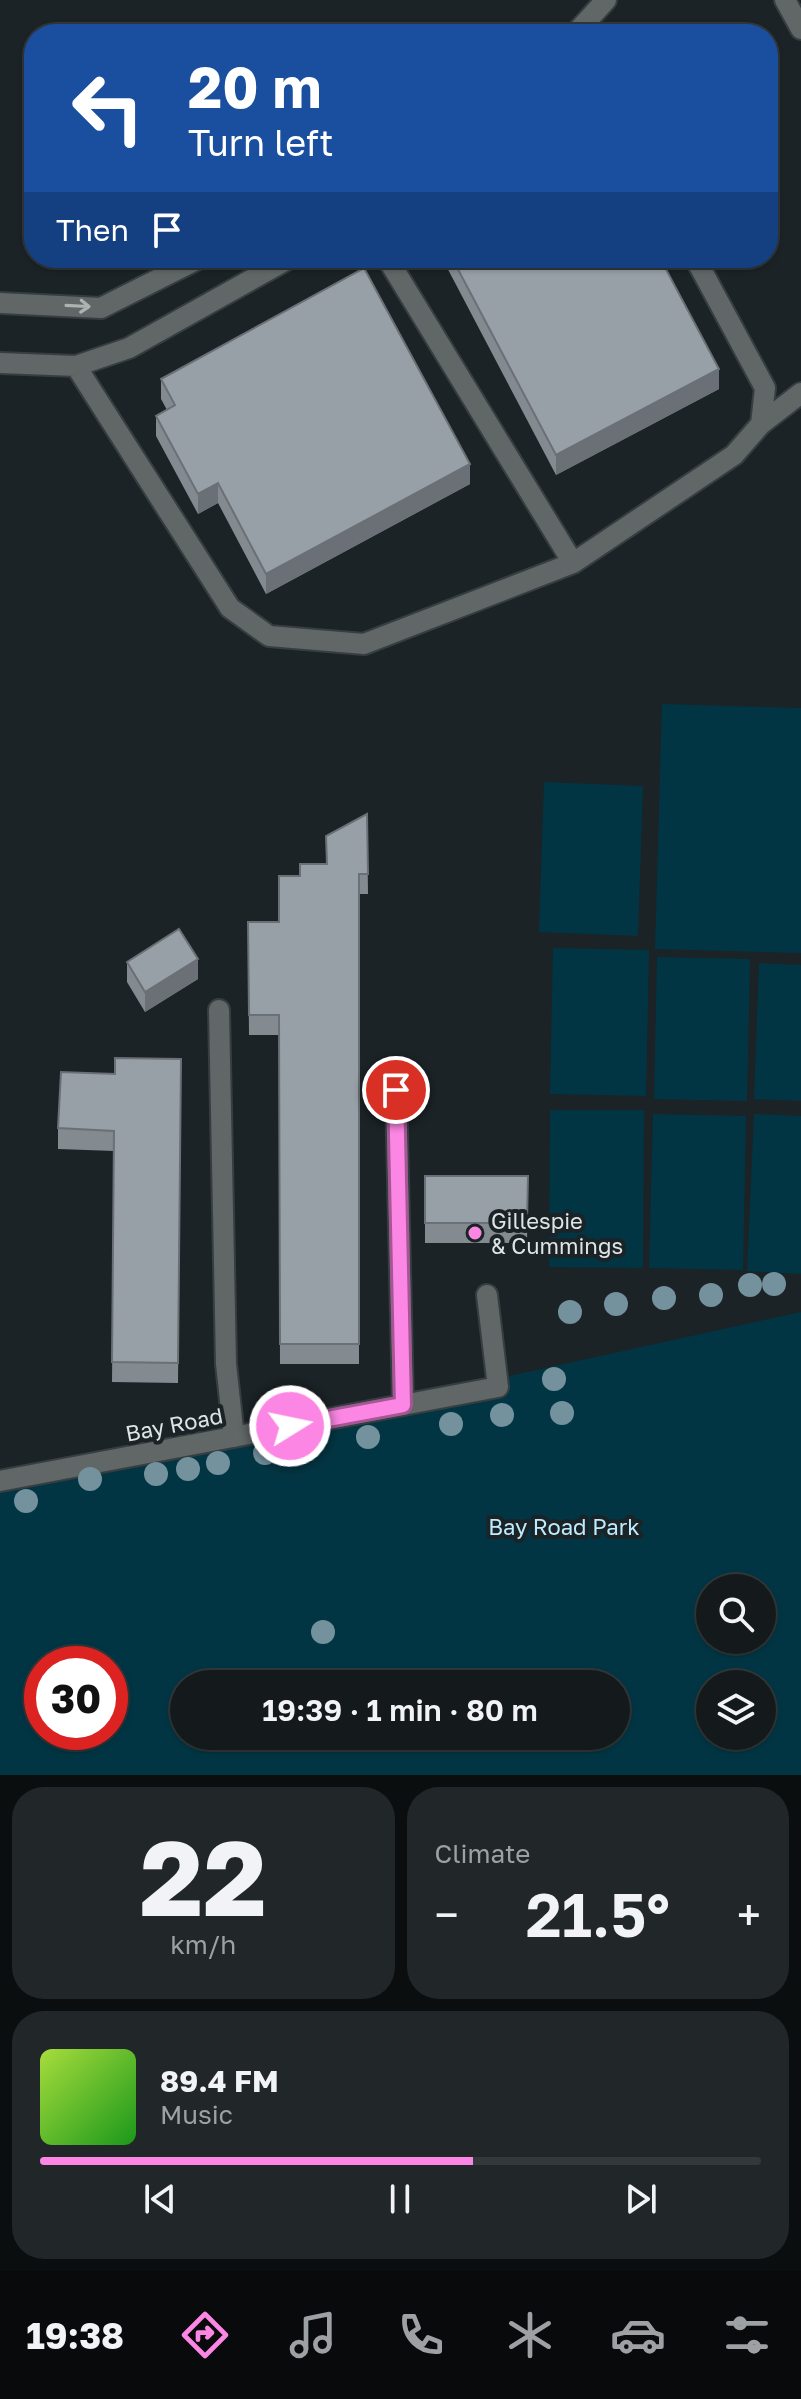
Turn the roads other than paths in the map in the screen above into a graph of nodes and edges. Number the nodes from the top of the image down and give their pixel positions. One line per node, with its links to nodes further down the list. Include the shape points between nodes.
1 (606, 0): 3 (street)
2 (785, 0): 4 (street)
3 (584, 24)
4 (801, 29)
5 (180, 268): 9 (street, one-way to 5, via 101,308)
6 (272, 268): 11 (street, via 129,348)
7 (393, 268): 14 (street)
8 (700, 268): 13 (street, via 765,388)
9 (0, 303)
10 (0, 363): 11 (street)
11 (76, 366): 14 (street, via 230,608 269,636 364,644)
12 (801, 393): 13 (street)
13 (761, 424): 14 (street, via 734,455)
14 (573, 563)
15 (219, 1010): 19 (street, via 226,1364)
16 (396, 1090): 18 (street)
17 (487, 1295): 18 (street, Bay Road, via 498,1387)
18 (403, 1405): 19 (street, Bay Road)
19 (234, 1437): 20 (street, Bay Road)
20 (0, 1481)

